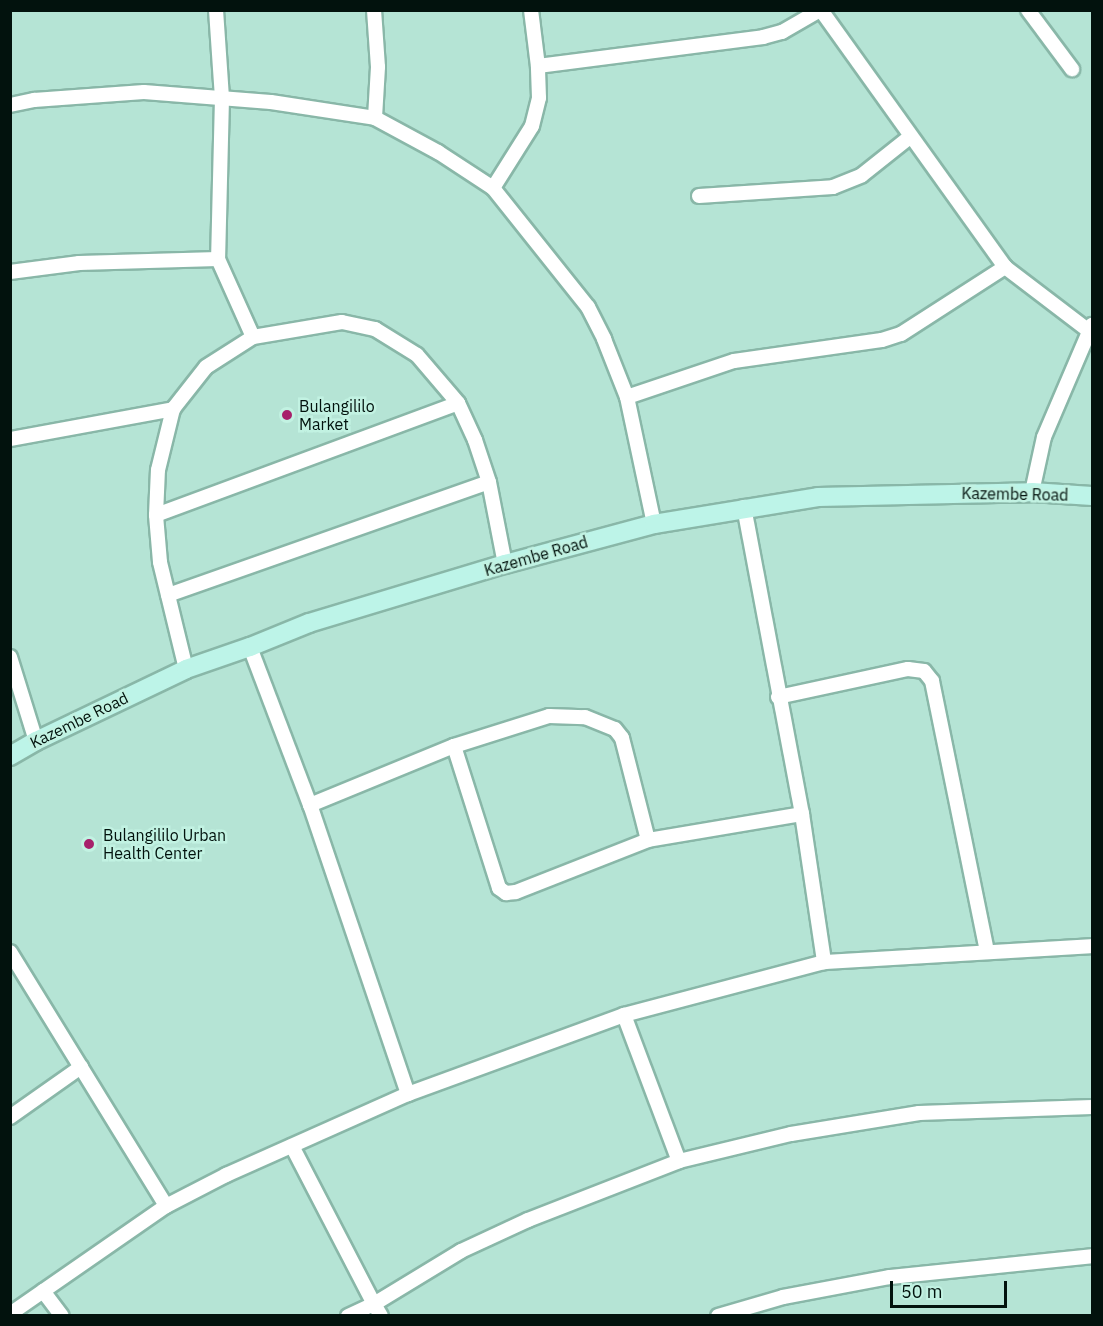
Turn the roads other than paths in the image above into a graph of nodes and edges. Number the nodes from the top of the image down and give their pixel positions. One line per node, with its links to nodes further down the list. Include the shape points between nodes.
1 (216, 10): 8 (street)
2 (374, 10): 10 (street, via 378,67)
3 (531, 10): 6 (street)
4 (820, 10): 6 (street, via 782,32 763,37); 11 (street)
5 (1028, 10): 7 (street)
6 (538, 66): 12 (street, via 539,98 532,126)
7 (1072, 69)
8 (222, 98): 9 (street, via 144,92); 10 (street); 14 (street)
9 (10, 105)
10 (375, 118): 12 (street)
11 (910, 137): 13 (street, via 862,175 833,187); 15 (street)
12 (493, 188): 19 (street, via 588,307)
13 (699, 196)
14 (218, 259): 16 (street, via 79,263); 18 (street)
15 (1005, 267): 17 (street); 19 (street, via 901,334 734,361)
16 (10, 272)
17 (1091, 328): 24 (street, via 1044,437)
18 (253, 337): 20 (street, via 342,322 375,329 417,355); 21 (street, via 206,367)
19 (627, 397): 28 (street)
20 (458, 404): 23 (street); 27 (street)
21 (173, 409): 22 (street); 27 (street, via 158,470)
22 (10, 439)
23 (489, 482): 29 (street); 30 (street)
24 (1032, 492): 25 (main road, Kazembe Road); 26 (main road, Kazembe Road, via 818,497)
25 (1092, 496)
26 (744, 507): 28 (main road, Kazembe Road); 34 (street)
27 (156, 515): 30 (street, via 160,562)
28 (654, 524): 29 (main road, Kazembe Road)
29 (505, 564): 31 (main road, Kazembe Road, via 309,623)
30 (168, 595): 33 (street)
31 (250, 647): 33 (main road, Kazembe Road); 38 (street)
32 (10, 657): 35 (street)
33 (186, 669): 35 (main road, Kazembe Road)
34 (778, 697): 39 (street); 42 (street, via 908,669 924,671 932,681)
35 (36, 741): 37 (main road, Kazembe Road)
36 (454, 746): 38 (street); 40 (street, via 549,716 585,717 602,722 622,738); 40 (street, via 499,888 506,893)
37 (10, 756)
38 (310, 805): 47 (street)
39 (802, 814): 40 (street); 44 (street)
40 (648, 840)
41 (1092, 946): 42 (street)
42 (987, 951): 44 (street)
43 (10, 952): 46 (street)
44 (824, 962): 45 (street)
45 (624, 1015): 47 (street); 51 (street)
46 (81, 1067): 49 (street); 52 (street)
47 (408, 1094): 50 (street)
48 (1092, 1107): 51 (street, via 919,1113 791,1134)
49 (10, 1117)
50 (292, 1146): 52 (street, via 226,1174); 55 (street)
51 (679, 1161): 55 (street, via 528,1220 471,1247)
52 (166, 1206): 54 (street)
53 (1092, 1256): 59 (street, via 890,1276 783,1297)
54 (43, 1291): 56 (street); 57 (street)
55 (377, 1310): 58 (street)
56 (10, 1314)
57 (62, 1316)
58 (348, 1316)
59 (718, 1316)

